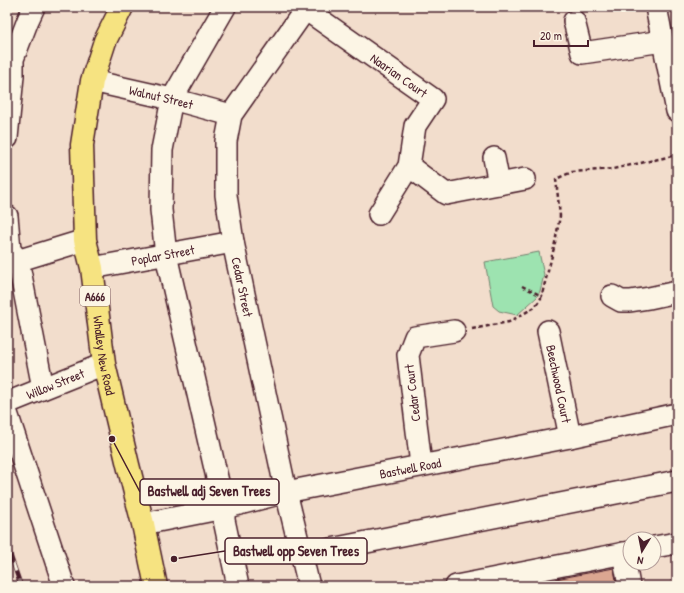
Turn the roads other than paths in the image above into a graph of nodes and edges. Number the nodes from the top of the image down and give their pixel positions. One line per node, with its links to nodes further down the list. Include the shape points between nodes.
1 (34, 7): 8 (street)
2 (122, 7): 9 (highway, Whalley New Road / A666, via 105,41)
3 (225, 7): 10 (street)
4 (656, 7): 7 (street)
5 (306, 8): 12 (street, Cedar Street); 15 (street, Naarian Court, via 437,92 415,126)
6 (574, 21): 7 (street, via 582,54)
7 (663, 41): 11 (street)
8 (10, 57): 13 (street, via 13,76)
9 (92, 81): 10 (street, Walnut Street); 20 (highway, Whalley New Road / A666, via 82,145)
10 (172, 99): 12 (street, Walnut Street); 22 (street, via 162,150 161,210)
11 (677, 112)
12 (231, 115): 21 (street, Cedar Street, via 226,141 226,195)
13 (7, 138)
14 (494, 158): 17 (street)
15 (409, 166): 17 (street, via 446,194); 18 (street, Naarian Court)
16 (525, 179): 17 (street)
17 (499, 184)
18 (379, 214)
19 (7, 216): 23 (street)
20 (85, 240): 23 (street); 24 (highway, Whalley New Road / A666)
21 (233, 242): 22 (street, Poplar Street); 37 (street, Cedar Street)
22 (166, 254): 24 (street, Poplar Street); 38 (street)
23 (13, 262): 30 (street)
24 (92, 268): 29 (highway, Whalley New Road / A666)
25 (677, 292): 26 (street, via 630,301 621,301)
26 (612, 296)
27 (454, 331): 35 (street, Cedar Court, via 415,337 408,356)
28 (548, 331): 34 (street, Beechwood Court)
29 (104, 364): 30 (street, Willow Street); 39 (highway, Whalley New Road / A666)
30 (43, 388): 31 (street, Willow Street)
31 (7, 403)
32 (7, 413): 46 (street)
33 (677, 414): 34 (street, Bastwell Road)
34 (570, 436): 35 (street, Bastwell Road)
35 (421, 465): 37 (street, Bastwell Road)
36 (677, 481): 43 (street)
37 (286, 492): 38 (street, Bastwell Road); 43 (street, Cedar Street)
38 (224, 508): 39 (street, Bastwell Road); 48 (street, via 224,520)
39 (143, 524): 47 (highway, Whalley New Road / A666)
40 (677, 543): 41 (street)
41 (662, 546)
42 (622, 554): 45 (street)
43 (301, 555): 49 (street, Cedar Street)
44 (628, 571): 51 (street)
45 (504, 581): 50 (street)
46 (64, 586)
47 (156, 586)
48 (238, 586)
49 (309, 586)
50 (456, 586)
51 (629, 586)

